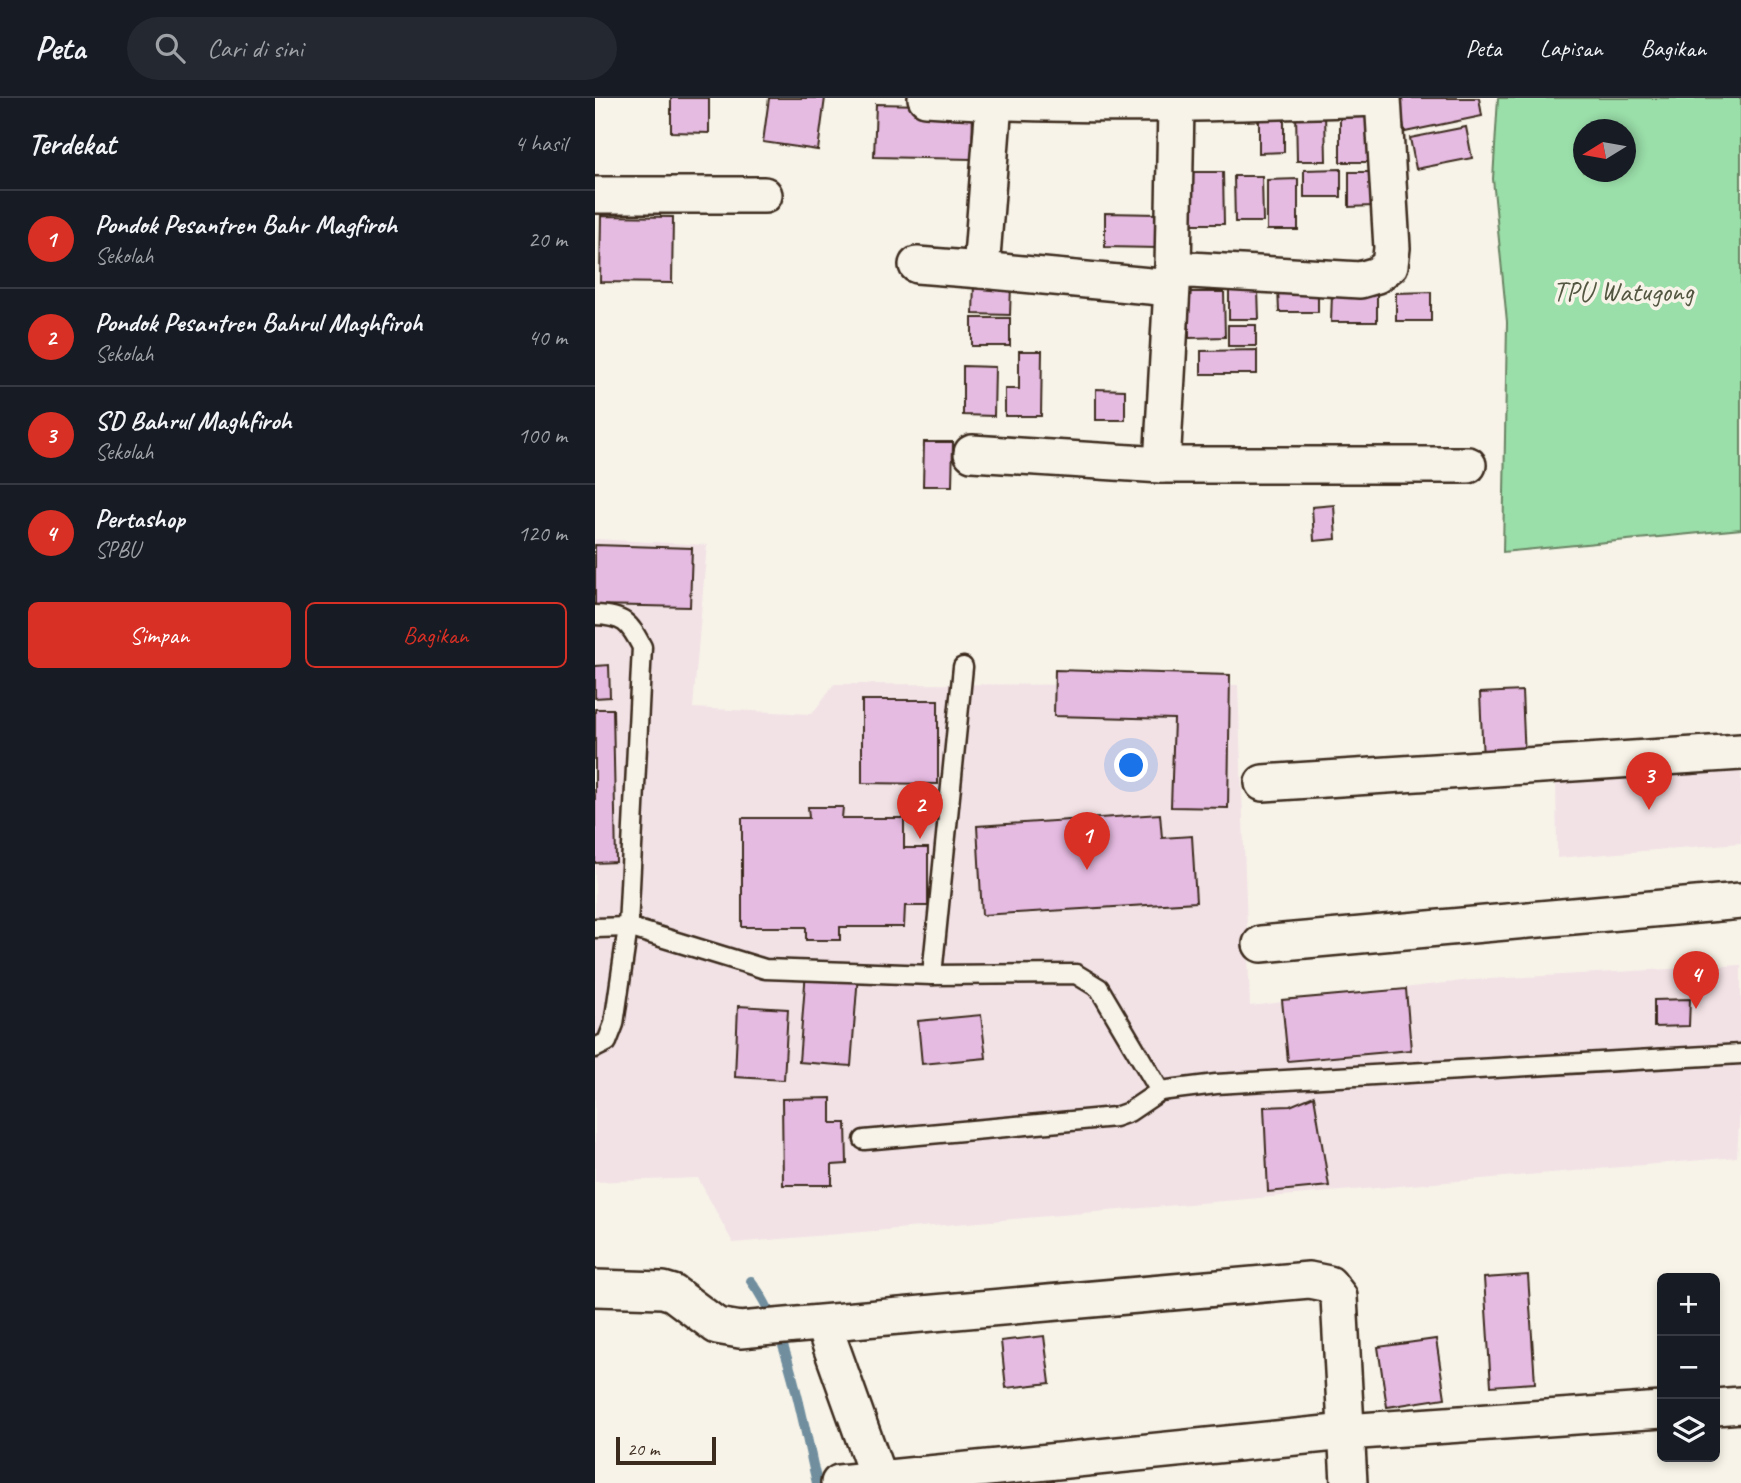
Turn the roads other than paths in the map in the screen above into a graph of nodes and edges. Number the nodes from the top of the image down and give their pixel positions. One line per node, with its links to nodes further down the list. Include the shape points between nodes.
1 (926, 98): 3 (street)
2 (1382, 98): 4 (street); 9 (street, via 1390,265 1360,280)
3 (994, 103): 4 (street); 8 (street)
4 (1176, 105): 9 (street)
5 (595, 195): 6 (street)
6 (764, 195)
7 (917, 265): 8 (street)
8 (981, 270): 9 (street)
9 (1172, 279): 11 (street)
10 (972, 453): 11 (street)
11 (1162, 465): 12 (street)
12 (1468, 465)
13 (595, 615): 18 (lane, via 614,616 631,625 642,647)
14 (963, 667): 21 (lane)
15 (1741, 752): 16 (street)
16 (1263, 783)
17 (1741, 901): 20 (street)
18 (628, 927): 19 (lane); 21 (lane, via 765,969); 22 (lane, via 614,1024 607,1042)
19 (595, 928)
20 (1261, 944)
21 (932, 975): 24 (lane, via 1076,975 1099,988)
22 (595, 1048)
23 (1741, 1054): 24 (lane)
24 (1160, 1091): 25 (lane, via 1115,1117)
25 (865, 1140)
26 (595, 1288): 27 (street, via 663,1290 717,1326 740,1330)
27 (823, 1324): 31 (street, via 1309,1280 1329,1284 1339,1297); 32 (street)
28 (1741, 1405): 29 (street)
29 (1720, 1407)
30 (1657, 1410): 31 (street)
31 (1346, 1432): 32 (street); 34 (street)
32 (879, 1481): 33 (street)
33 (839, 1483)
34 (1349, 1483)

